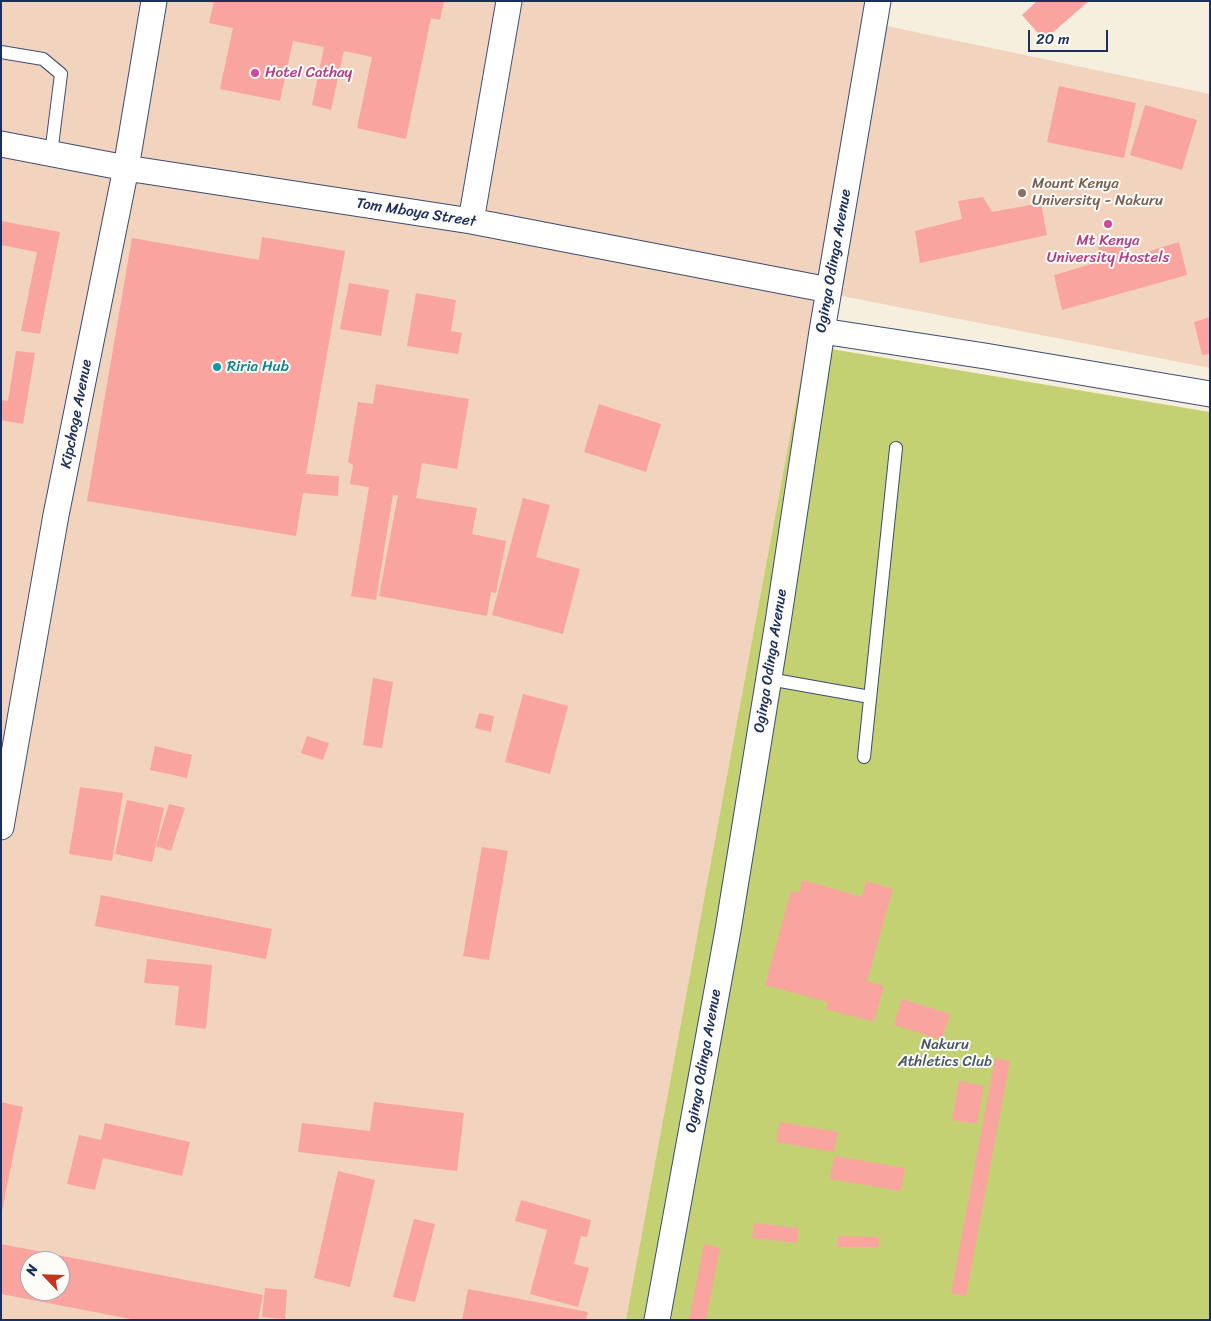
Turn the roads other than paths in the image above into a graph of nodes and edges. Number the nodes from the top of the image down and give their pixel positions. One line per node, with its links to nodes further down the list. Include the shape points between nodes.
1 (154, 1): 7 (street, Kipchoge Avenue)
2 (510, 1): 8 (street)
3 (878, 1): 9 (street, Oginga Odinga Avenue)
4 (1, 52): 6 (lane, via 43,59 61,74)
5 (1, 144): 6 (street, Tom Mboya Street)
6 (51, 154): 7 (street, Tom Mboya Street)
7 (126, 168): 8 (street, Tom Mboya Street); 16 (street, Kipchoge Avenue, via 56,515)
8 (472, 221): 9 (street, Tom Mboya Street)
9 (830, 290): 10 (street, Oginga Odinga Avenue)
10 (822, 331): 11 (street); 13 (street, Oginga Odinga Avenue)
11 (1210, 394)
12 (896, 448): 14 (lane)
13 (769, 679): 14 (lane); 17 (street, Oginga Odinga Avenue, via 728,930)
14 (870, 697): 15 (lane)
15 (864, 757)
16 (1, 827)
17 (657, 1320)

